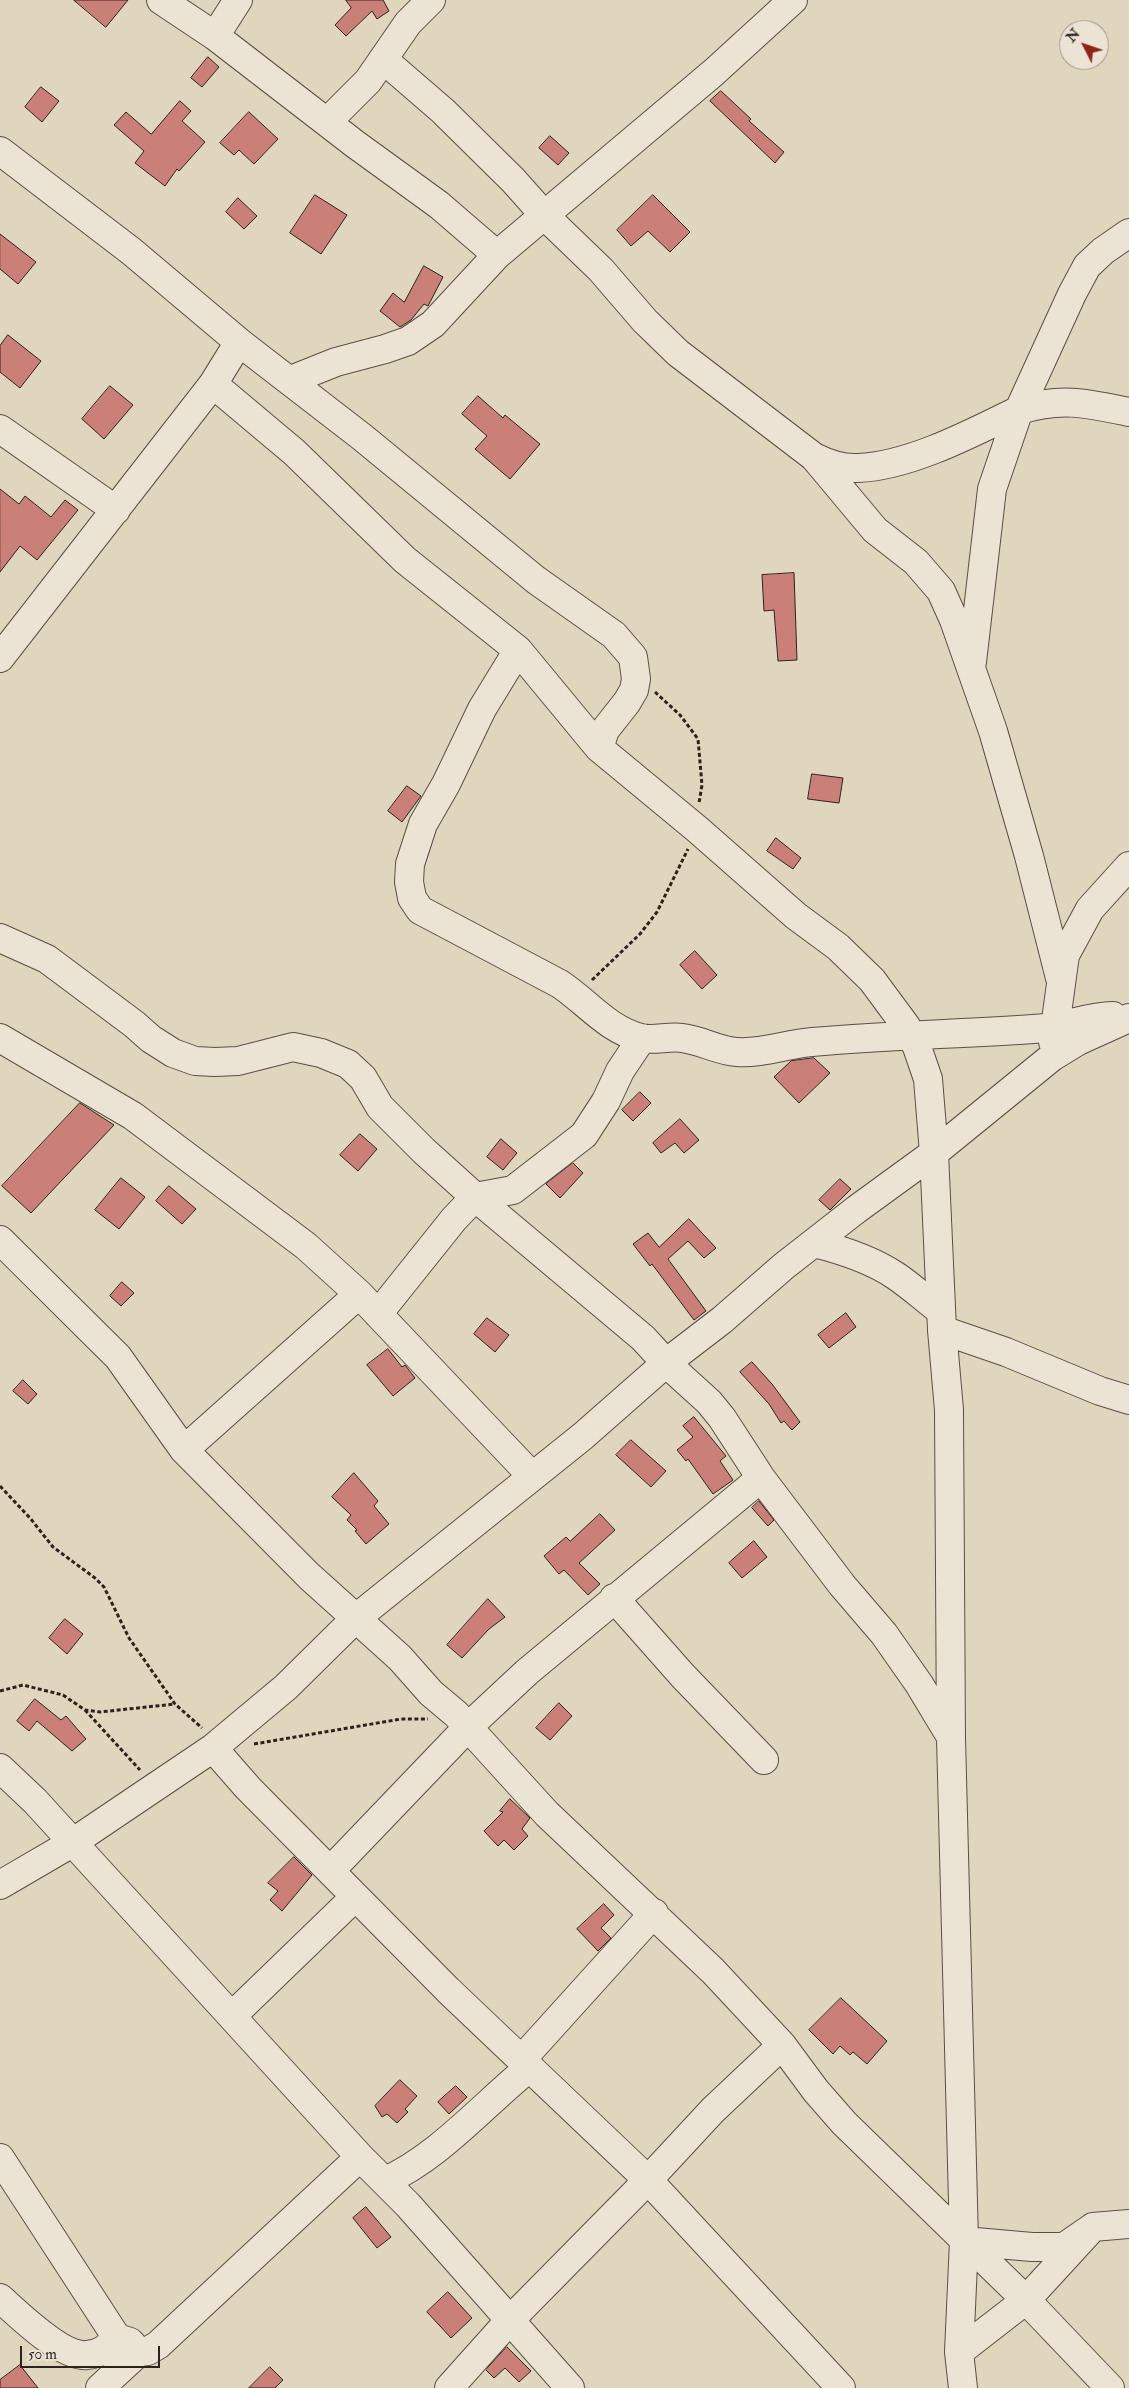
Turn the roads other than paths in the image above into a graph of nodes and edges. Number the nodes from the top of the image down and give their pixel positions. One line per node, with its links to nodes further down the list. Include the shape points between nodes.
1 (161, 0): 5 (street)
2 (238, 0): 5 (street)
3 (431, 0): 6 (street, via 408,23)
4 (787, 2): 9 (street, via 762,30)
5 (215, 36): 7 (street)
6 (384, 60): 7 (street, via 345,107); 9 (street, via 443,111)
7 (327, 122): 11 (street, via 439,205)
8 (0, 151): 12 (street, via 131,251)
9 (545, 216): 11 (street); 18 (street, via 601,270 678,353)
10 (1129, 233): 15 (street, via 1087,266)
11 (497, 256): 13 (street, via 433,324 408,341 336,362)
12 (239, 342): 13 (street); 14 (street)
13 (291, 380): 23 (street, via 536,580 614,635 633,657 634,690 605,730)
14 (213, 384): 19 (street); 20 (street, via 294,452 405,560)
15 (1019, 410): 16 (street, via 1074,401); 18 (street, via 915,457 886,464 857,468 831,465); 22 (street, via 992,489)
16 (1129, 412)
17 (0, 428): 19 (street)
18 (814, 457): 22 (street, via 875,530 916,562 941,591)
19 (116, 510): 21 (street)
20 (518, 650): 23 (street); 31 (street, via 482,709 423,824 410,864 412,898 428,915 560,984 598,1016)
21 (0, 658)
22 (972, 671): 26 (street, via 1024,837)
23 (599, 748): 29 (street, via 796,916 838,947 872,980)
24 (1129, 866): 26 (street, via 1081,922 1065,955)
25 (0, 938): 34 (street, via 47,959 151,1039 173,1053 195,1061 238,1061 293,1047 321,1053 348,1064 363,1078 372,1096 397,1126)
26 (1060, 978): 28 (street)
27 (1129, 1017): 28 (street, via 1090,1018); 32 (street, via 1078,1040)
28 (1055, 1027): 29 (street, via 984,1033); 32 (street)
29 (909, 1034): 31 (street, via 736,1052 685,1038); 33 (street, via 928,1080)
30 (0, 1038): 37 (street, via 133,1116 306,1246)
31 (642, 1038): 34 (street, via 584,1135 513,1190)
32 (1052, 1057): 33 (street)
33 (934, 1153): 36 (street); 39 (street)
34 (475, 1197): 38 (street); 40 (street, via 643,1338)
35 (0, 1240): 42 (street, via 118,1357)
36 (814, 1243): 39 (street, via 845,1251 895,1276); 40 (street)
37 (359, 1294): 38 (street); 42 (street)
38 (378, 1314): 43 (street)
39 (941, 1321): 41 (street, via 1050,1371); 48 (street, via 949,1410)
40 (666, 1363): 43 (street); 44 (street, via 710,1402)
41 (1129, 1400)
42 (184, 1450): 46 (street)
43 (532, 1476): 46 (street)
44 (761, 1478): 45 (street); 48 (street, via 842,1585 884,1634)
45 (614, 1598): 47 (street, via 527,1672); 50 (street)
46 (355, 1619): 47 (street, via 400,1658); 49 (street, via 286,1687)
47 (462, 1721): 53 (street); 56 (street, via 547,1814)
48 (951, 1738): 66 (street)
49 (213, 1748): 52 (street); 53 (street, via 248,1788)
50 (764, 1760)
51 (0, 1768): 52 (street)
52 (72, 1843): 54 (street); 57 (street)
53 (331, 1870): 55 (street)
54 (0, 1885)
55 (355, 1897): 57 (street); 59 (street)
56 (654, 1913): 58 (street); 59 (street)
57 (232, 2016): 60 (street)
58 (782, 2045): 62 (street, via 713,2110); 66 (street, via 816,2092 844,2123)
59 (526, 2063): 62 (street); 63 (street, via 435,2148 403,2173)
60 (360, 2157): 63 (street); 71 (street, via 158,2345)
61 (0, 2158): 70 (street)
62 (648, 2180): 69 (street); 76 (street)
63 (384, 2181): 69 (street)
64 (1129, 2224): 65 (street)
65 (1093, 2227): 66 (street, via 1064,2247); 68 (street)
66 (964, 2241): 68 (street); 72 (street)
67 (0, 2298): 70 (street, via 58,2345 73,2353 95,2354)
68 (1026, 2300): 72 (street); 78 (street)
69 (508, 2321): 74 (street); 75 (street)
70 (117, 2338): 71 (street, via 130,2342)
71 (139, 2352): 73 (street)
72 (959, 2352): 77 (street)
73 (100, 2388)
74 (449, 2388)
75 (570, 2388)
76 (841, 2388)
77 (962, 2388)
78 (1110, 2388)

